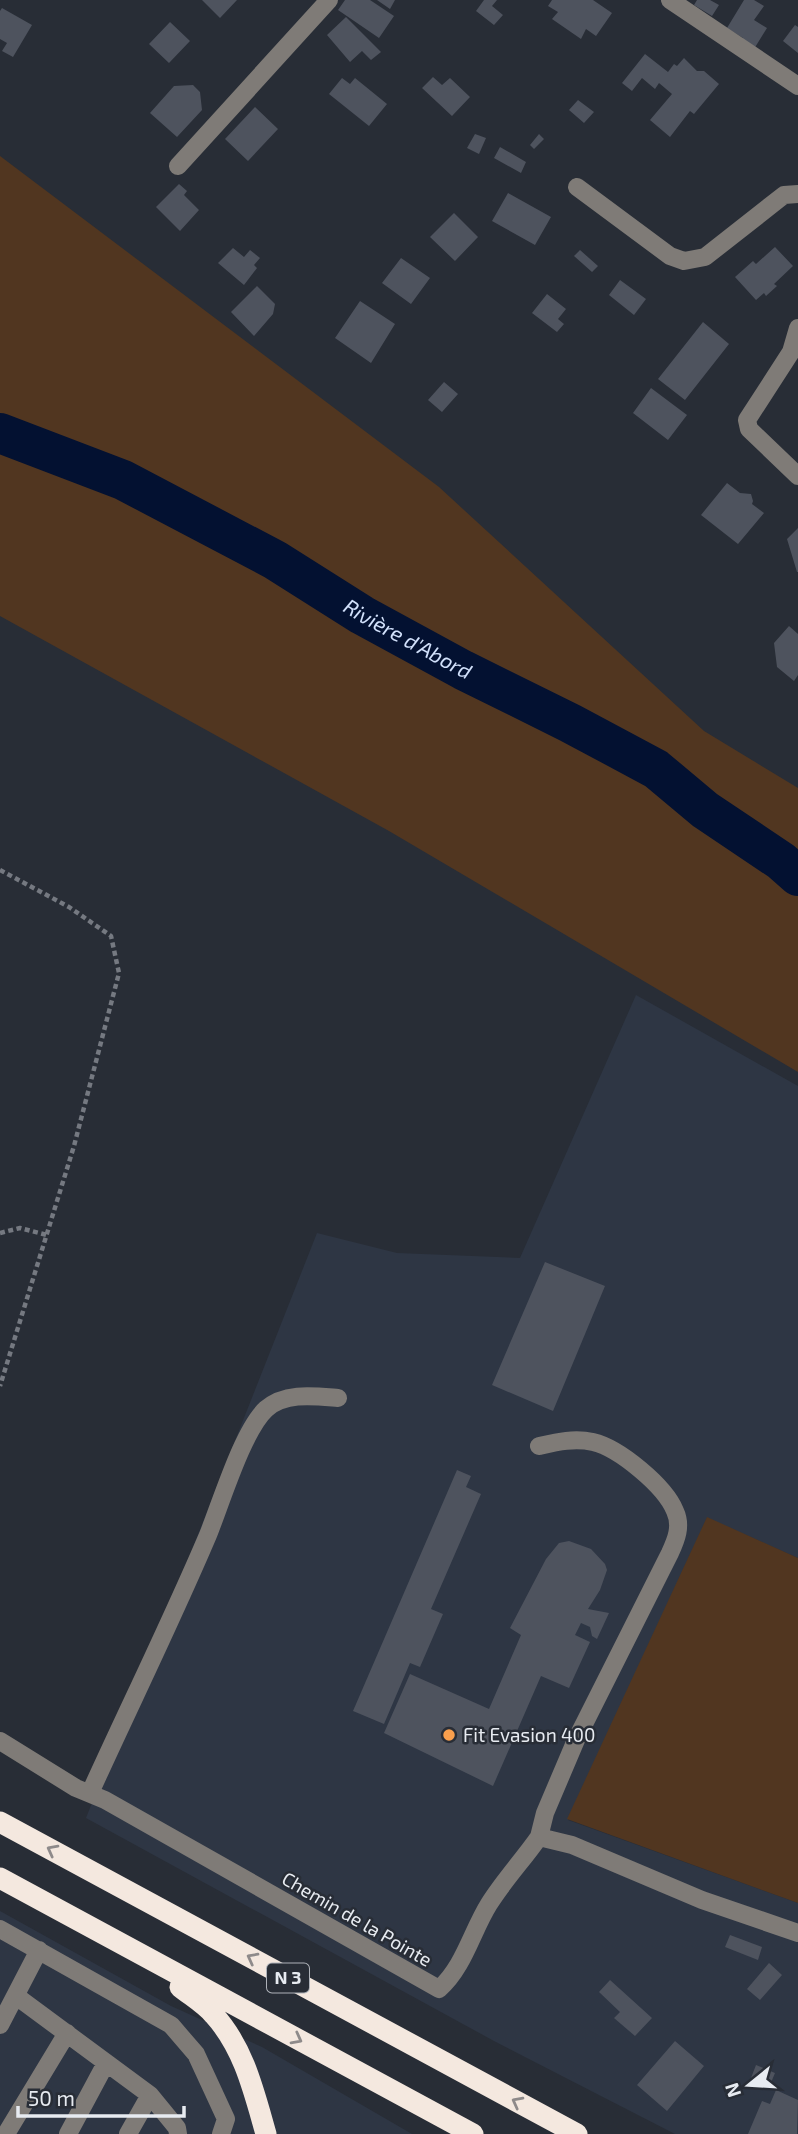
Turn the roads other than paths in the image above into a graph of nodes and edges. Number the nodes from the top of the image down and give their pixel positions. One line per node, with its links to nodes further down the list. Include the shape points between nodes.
1 (329, 0): 4 (street)
2 (670, 0): 3 (street)
3 (798, 86)
4 (178, 166)
5 (577, 187): 6 (street, via 670,256 684,261 705,257 784,195)
6 (798, 194)
7 (798, 328): 8 (street, via 791,352 747,420 749,429)
8 (798, 476)
9 (338, 1398): 12 (street, via 283,1399 253,1424)
10 (539, 1446): 14 (street, via 565,1440 617,1451 657,1487 675,1510 679,1525 670,1553 576,1741)
11 (0, 1741): 12 (street, Chemin de la Pointe)
12 (90, 1793): 14 (street, Chemin de la Pointe, via 439,1989 451,1979 489,1905)
13 (0, 1822): 32 (highway, N 3, one-way to 13)
14 (539, 1837): 18 (street, via 572,1845 702,1900)
15 (0, 1878): 31 (highway, N 3, one-way to 31)
16 (0, 1890): 30 (highway, via 177,1985 214,2014 237,2047)
17 (0, 1928): 19 (street)
18 (798, 1933)
19 (39, 1950): 20 (street); 29 (street, via 172,2025 196,2054 226,2119)
20 (16, 1996): 21 (street); 22 (street)
21 (0, 2025)
22 (67, 2034): 23 (street); 25 (street)
23 (106, 2063): 24 (street); 26 (street)
24 (150, 2095): 27 (street); 28 (street)
25 (6, 2134)
26 (68, 2134)
27 (128, 2134)
28 (178, 2134)
29 (221, 2134)
30 (266, 2134)
31 (473, 2134)
32 (577, 2134)

